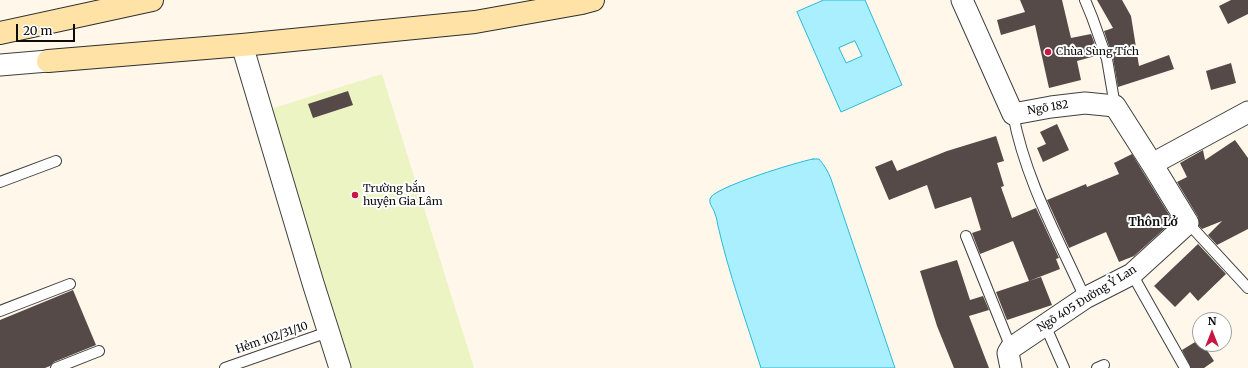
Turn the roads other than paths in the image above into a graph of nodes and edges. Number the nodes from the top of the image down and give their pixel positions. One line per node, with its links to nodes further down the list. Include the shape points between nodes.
1 (152, 0): 5 (street)
2 (593, 0): 6 (street, via 475,22)
3 (962, 0): 11 (street, Ngõ 182)
4 (1085, 0): 9 (lane, via 1107,59)
5 (0, 33)
6 (242, 45): 7 (street); 23 (street)
7 (48, 61): 8 (street)
8 (0, 65)
9 (1115, 106): 11 (street, Ngõ 182, via 1084,103); 13 (street)
10 (1248, 112): 13 (street)
11 (1013, 114): 20 (lane, via 1028,171)
12 (56, 161): 14 (lane)
13 (1152, 164): 15 (street)
14 (0, 182)
15 (1188, 223): 17 (street, Ngõ 405 Đường Ỷ Lan); 19 (lane)
16 (966, 236): 25 (lane)
17 (1132, 274): 20 (street, Ngõ 405 Đường Ỷ Lan); 30 (lane)
18 (70, 284): 21 (lane)
19 (1248, 288)
20 (1085, 298): 22 (street, Ngõ 405 Đường Ỷ Lan)
21 (0, 311)
22 (1044, 325): 25 (street, Ngõ 405 Đường Ỷ Lan); 29 (lane)
23 (328, 332): 27 (lane, Hẻm 102/31/10); 28 (street)
24 (99, 351): 26 (lane)
25 (1011, 358)
26 (56, 368)
27 (224, 368)
28 (340, 368)
29 (1064, 368)
30 (1185, 368)

